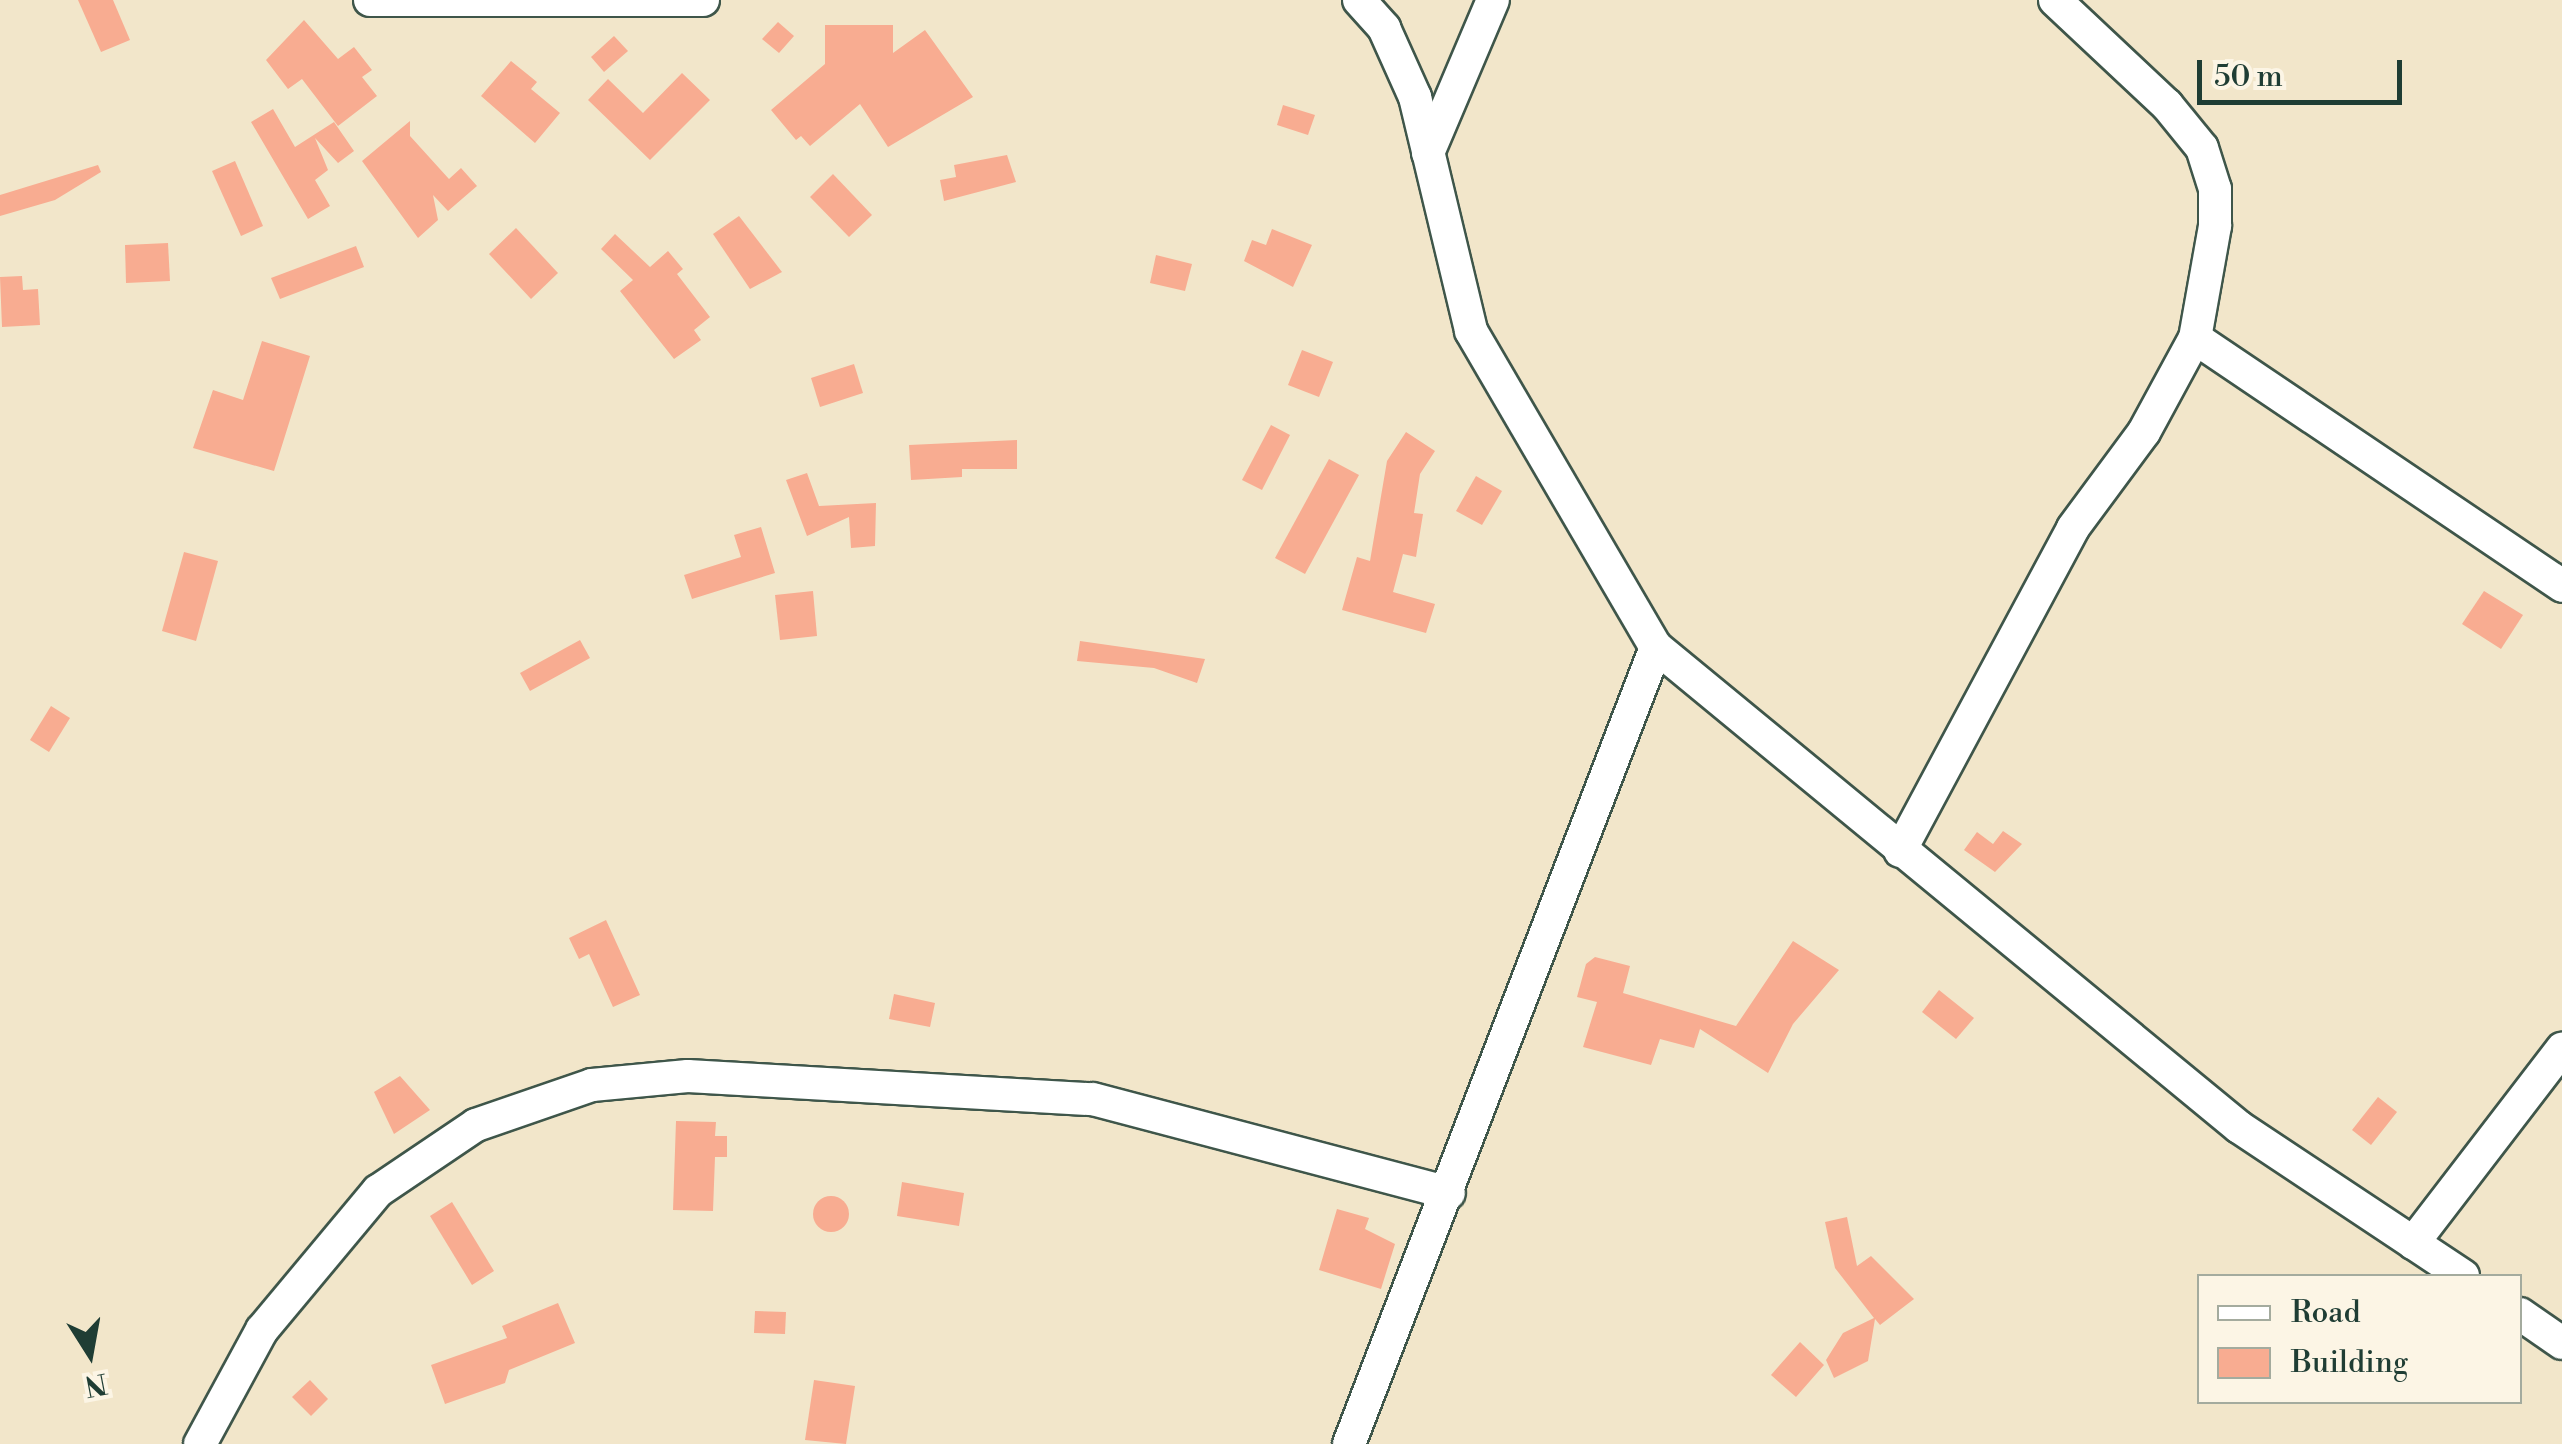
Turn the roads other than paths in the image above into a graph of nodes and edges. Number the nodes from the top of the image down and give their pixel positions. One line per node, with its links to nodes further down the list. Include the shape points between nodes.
1 (370, 0): 6 (street)
2 (702, 0): 6 (street)
3 (1359, 0): 7 (street, via 1384,28 1415,97)
4 (1493, 0): 7 (street)
5 (2055, 0): 8 (street, via 2167,105 2202,148 2214,189 2215,226)
6 (483, 1)
7 (1428, 154): 10 (street, via 1472,331)
8 (2196, 338): 9 (street); 11 (street, via 2144,432 2064,544)
9 (2562, 586)
10 (1656, 647): 11 (street); 13 (street)
11 (1900, 852): 14 (street, via 2239,1128)
12 (2562, 1049): 14 (street)
13 (1449, 1193): 18 (street, via 1093,1099 688,1076 592,1085 476,1125 378,1191 262,1330); 19 (street)
14 (2413, 1243): 15 (street)
15 (2460, 1274)
16 (2522, 1315): 17 (street)
17 (2562, 1343)
18 (200, 1444)
19 (1350, 1444)

